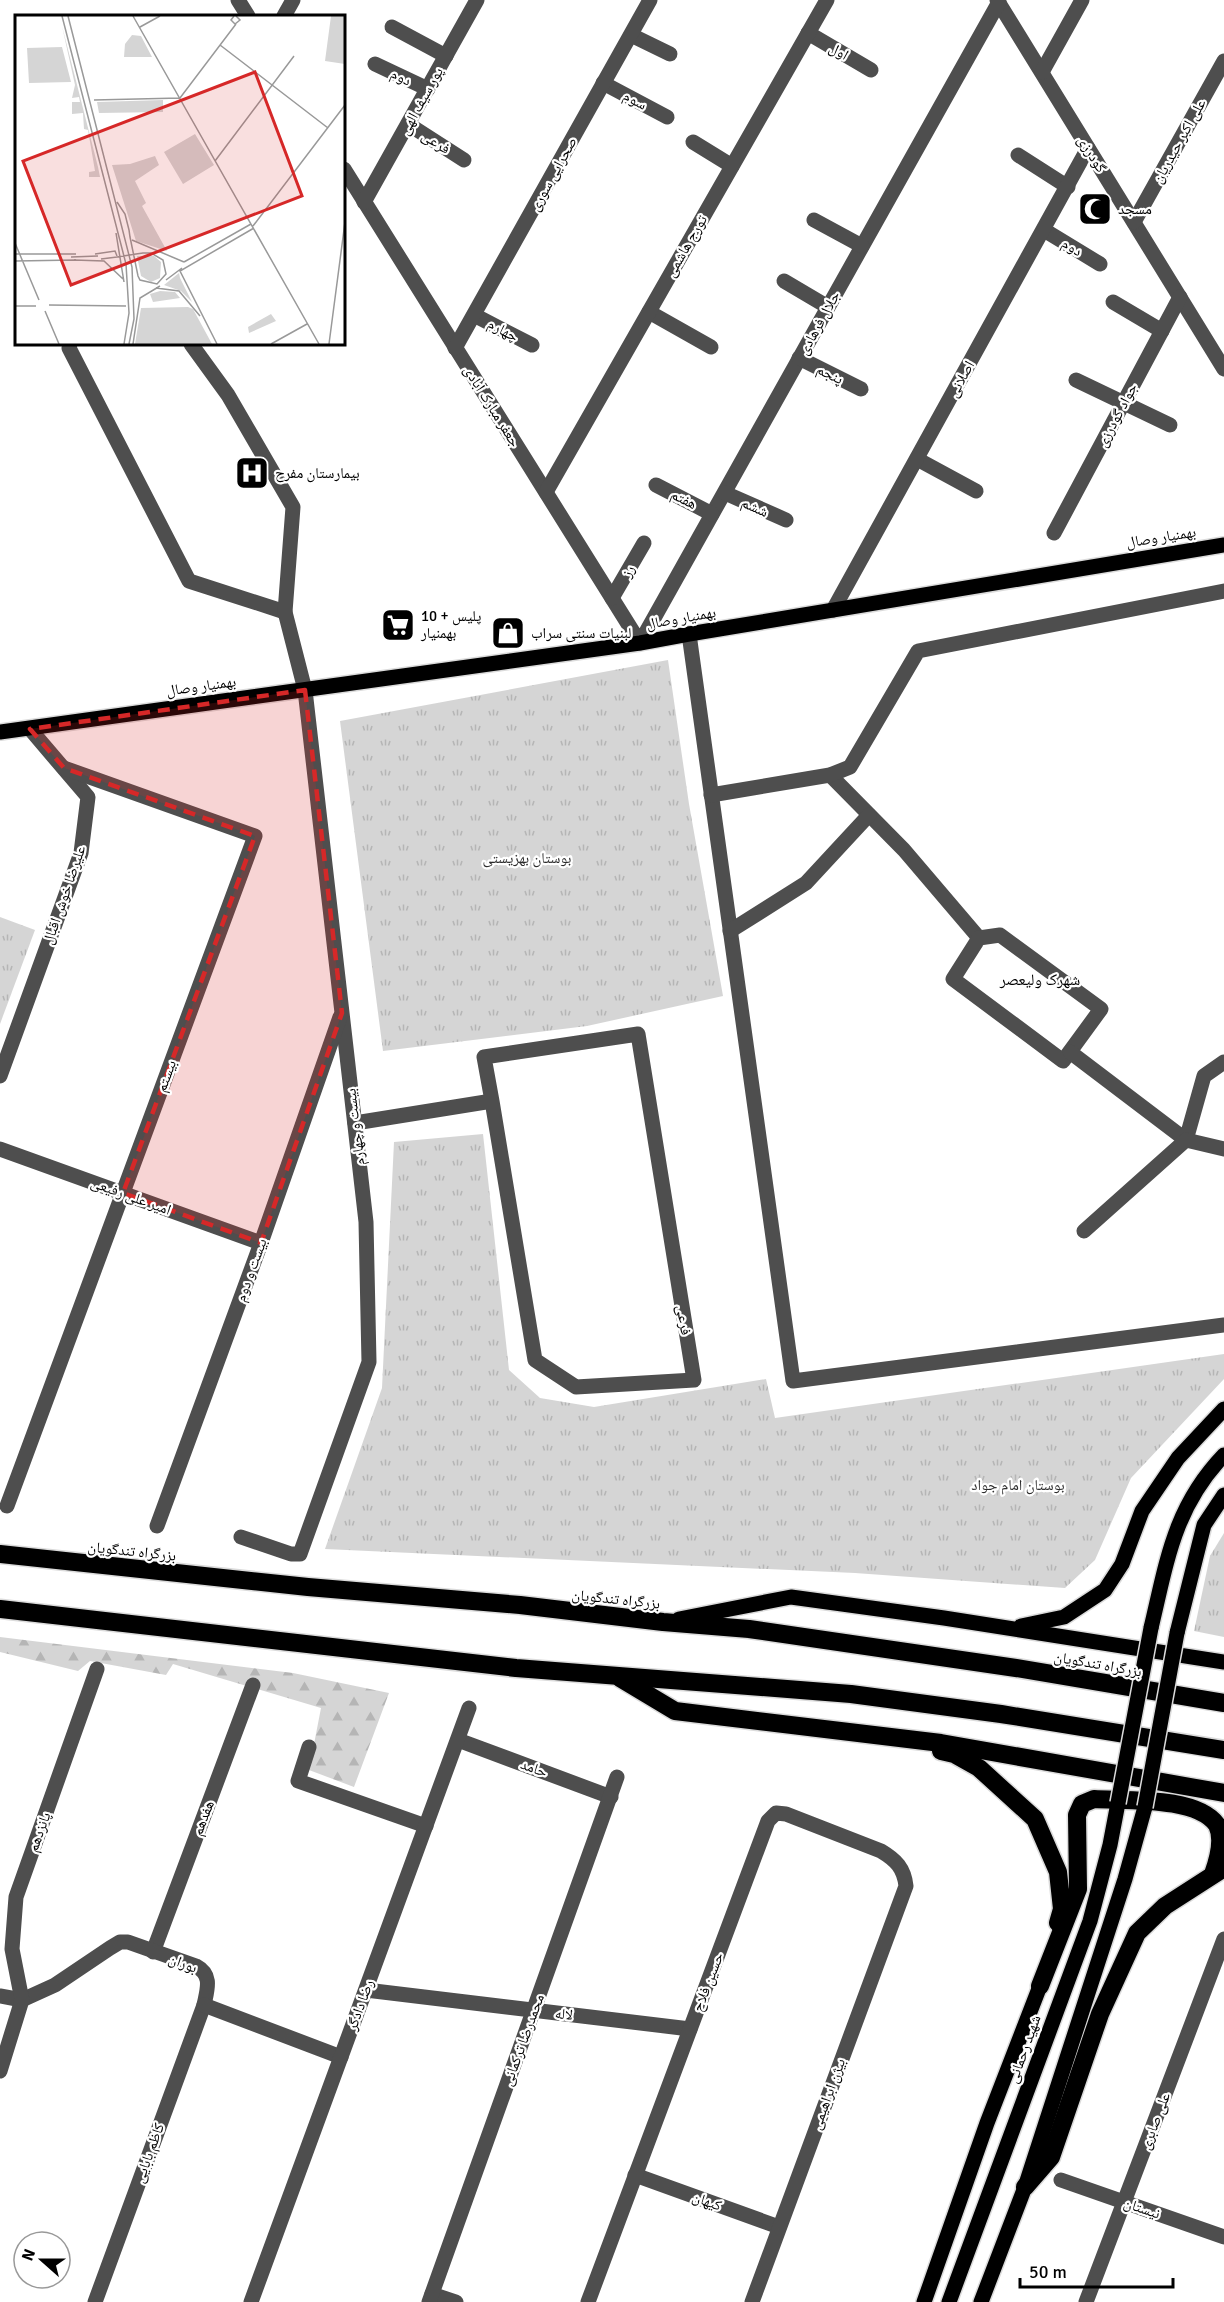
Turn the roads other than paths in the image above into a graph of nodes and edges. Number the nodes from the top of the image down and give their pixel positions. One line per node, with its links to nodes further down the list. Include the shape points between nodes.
1 (238, 0): 8 (street)
2 (293, 0): 9 (street)
3 (477, 0): 14 (street, پور سیف الهی)
4 (650, 0): 12 (street, صحرایی سوری)
5 (827, 0): 11 (street, تورج هاشمی)
6 (1082, 0): 18 (street)
7 (998, 1): 18 (street, گودرزی); 34 (street, جلال فرهادی)
8 (247, 15)
9 (285, 15)
10 (392, 27): 14 (street)
11 (808, 33): 17 (street, اول); 27 (street, تورج هاشمی)
12 (631, 35): 13 (street); 19 (street, صحرایی سوری)
13 (670, 54)
14 (446, 56): 20 (street, پور سیف الهی)
15 (1224, 61): 32 (street, علی اکبر حیدریان)
16 (375, 64): 20 (street, دوم)
17 (871, 70)
18 (1042, 72): 24 (street, گودرزی)
19 (603, 84): 21 (street, سوم); 41 (street, صحرایی سوری)
20 (428, 89): 22 (street, پور سیف الهی)
21 (667, 117)
22 (408, 124): 26 (street, فرعی); 30 (street, پور سیف الهی)
23 (693, 142): 27 (street)
24 (1089, 148): 29 (street, اصلانی); 32 (street, گودرزی)
25 (1018, 154): 29 (street)
26 (464, 160)
27 (732, 166): 40 (street, تورج هاشمی)
28 (345, 171): 30 (street, جعفر مبارک آبادی)
29 (1068, 187): 33 (street, اصلانی)
30 (364, 202): 47 (street, جعفر مبارک آبادی)
31 (814, 220): 34 (street)
32 (1134, 222): 37 (street, گودرزی)
33 (1044, 230): 35 (street, دوم); 54 (street, اصلانی)
34 (862, 246): 39 (street, جلال فرهادی)
35 (1100, 264)
36 (784, 281): 39 (street)
37 (1180, 297): 42 (street, جواد گودرزی); 49 (street, گودرزی)
38 (1113, 302): 42 (street)
39 (828, 307): 48 (street, جلال فرهادی)
40 (649, 312): 46 (street); 57 (street, تورج هاشمی)
41 (474, 315): 45 (street, چهارم); 47 (street, صحرایی سوری)
42 (1162, 331): 52 (street, جواد گودرزی)
43 (70, 345): 67 (street, via 189,581)
44 (192, 345): 67 (street, بیست و چهارم, via 228,395 293,507)
45 (531, 345)
46 (711, 347)
47 (455, 348): 57 (street, جعفر مبارک آبادی)
48 (799, 358): 51 (street, پنجم); 58 (street, جلال فرهادی)
49 (1224, 369)
50 (1076, 380): 52 (street)
51 (861, 389)
52 (1123, 404): 53 (street); 61 (street, جواد گودرزی)
53 (1170, 425)
54 (917, 459): 56 (street); 66 (street, اصلانی)
55 (656, 485): 59 (street, هفتم)
56 (976, 491)
57 (546, 492): 65 (street, جعفر مبارک آبادی)
58 (724, 493): 59 (street, جلال فرهادی); 60 (street, ششم)
59 (712, 514): 69 (street, جلال فرهادی)
60 (786, 520)
61 (1054, 532)
62 (644, 543): 65 (street, رز)
63 (1224, 545): 66 (main road, بهمنیار وصال)
64 (1224, 591): 74 (street, via 918,651 849,767)
65 (612, 598): 69 (street, جعفر مبارک آبادی)
66 (833, 610): 68 (main road, بهمنیار وصال)
67 (285, 612): 70 (street, بیست و چهارم)
68 (689, 634): 69 (main road, بهمنیار وصال); 75 (street)
69 (640, 644): 70 (main road, بهمنیار وصال)
70 (305, 690): 71 (main road, بهمنیار وصال); 79 (street, بیست و چهارم)
71 (30, 729): 72 (main road, بهمنیار وصال); 73 (street, علیرضا خوش اقبال)
72 (0, 732)
73 (64, 768): 82 (street, علیرضا خوش اقبال, via 88,796 81,853); 88 (street, بیستم, via 255,836)
74 (830, 776): 75 (street); 76 (street)
75 (711, 795): 77 (street)
76 (869, 814): 77 (street, via 806,883); 78 (street)
77 (730, 931): 91 (street, via 793,1381)
78 (979, 938): 80 (street, via 953,979 1063,1061); 80 (street, via 1000,935 1101,1009)
79 (342, 1013): 84 (street, بیست و چهارم); 90 (street, بیست و دوم)
80 (1070, 1052): 85 (street)
81 (1224, 1062): 85 (street, via 1204,1077)
82 (0, 1076)
83 (492, 1101): 83 (street, فرعی, via 484,1057 638,1034 694,1380 576,1387 535,1360); 84 (street)
84 (355, 1123): 97 (street, بیست و چهارم, via 366,1222 369,1362 300,1554 296,1556)
85 (1186, 1140): 87 (street); 89 (street)
86 (0, 1149): 88 (street, امیر علی رفیعی)
87 (1224, 1149)
88 (123, 1193): 90 (street, امیر علی رفیعی); 95 (street, بیستم)
89 (1084, 1231)
90 (261, 1243): 96 (street, بیست و دوم)
91 (1224, 1325)
92 (1224, 1409): 101 (main road, via 1178,1458 1142,1511 1122,1564 1105,1590 1064,1617)
93 (1224, 1455): 142 (main road, شهید رحمانی, bridge, via 1200,1484 1180,1518 1167,1558 1110,1845 1090,1921)
94 (1224, 1495): 131 (main road, bridge, via 1204,1525 1191,1569 1145,1808 1125,1879)
95 (7, 1506)
96 (157, 1526)
97 (241, 1537)
98 (0, 1554): 100 (highway, بزرگراه تندگویان)
99 (0, 1609): 104 (highway)
100 (663, 1622): 101 (main road, via 791,1598); 106 (highway, بزرگراه تندگویان, via 772,1632)
101 (1009, 1628): 102 (main road)
102 (1224, 1662)
103 (97, 1669): 123 (street, پانزدهم, via 16,1897 12,1949)
104 (616, 1676): 108 (highway, via 675,1711); 111 (highway, via 851,1694 1001,1713)
105 (253, 1685): 119 (street, هفدهم)
106 (1224, 1703)
107 (469, 1708): 109 (street, رضا دادگر)
108 (878, 1736): 113 (highway, via 941,1743); 120 (highway, via 954,1754 979,1768 1035,1819 1058,1872 1062,1910)
109 (458, 1740): 114 (street, حامد); 115 (street, رضا دادگر)
110 (309, 1747): 115 (street, via 298,1781)
111 (1224, 1750)
112 (617, 1777): 114 (street, محمدرضا ترکمانی)
113 (1224, 1793)
114 (611, 1797): 125 (street, محمدرضا ترکمانی)
115 (426, 1826): 121 (street, رضا دادگر)
116 (1219, 1871): 120 (highway, via 1218,1826 1202,1811 1177,1804 1094,1799 1082,1804 1077,1815 1078,1889); 131 (highway, via 1165,1906 1137,1933 1100,2014 1051,2157)
117 (906, 1886): 126 (street, حسین فلاح, via 905,1874 895,1859 881,1851 776,1813 768,1821); 133 (street, بیژن ابراهیمی)
118 (1224, 1939): 132 (street, علی صابری)
119 (153, 1952): 123 (street, بوران, via 120,1942 55,1984); 124 (street, بوران, via 203,1970 208,1986)
120 (1040, 1986): 141 (main road, شهید رحمانی)
121 (366, 1990): 125 (street, لاله); 127 (street, رضا دادگر)
122 (0, 1996): 123 (street)
123 (22, 2000): 128 (street)
124 (204, 2005): 127 (street); 136 (street, کاظم بابایی)
125 (534, 2011): 126 (street, لاله); 135 (street, محمدرضا ترکمانی)
126 (690, 2029): 129 (street, حسین فلاح)
127 (341, 2057): 137 (street, رضا دادگر)
128 (0, 2070)
129 (636, 2175): 133 (street, کیهان); 139 (street, حسین فلاح)
130 (1061, 2180): 132 (street, نیستان)
131 (1024, 2187): 143 (main road)
132 (1124, 2202): 134 (street, نیستان); 144 (street, علی صابری)
133 (779, 2227): 140 (street, بیژن ابراهیمی)
134 (1224, 2236)
135 (430, 2298): 138 (street)
136 (94, 2302)
137 (251, 2302)
138 (456, 2302)
139 (588, 2302)
140 (752, 2302)
141 (924, 2302)
142 (949, 2302)
143 (981, 2302)
144 (1086, 2302)

